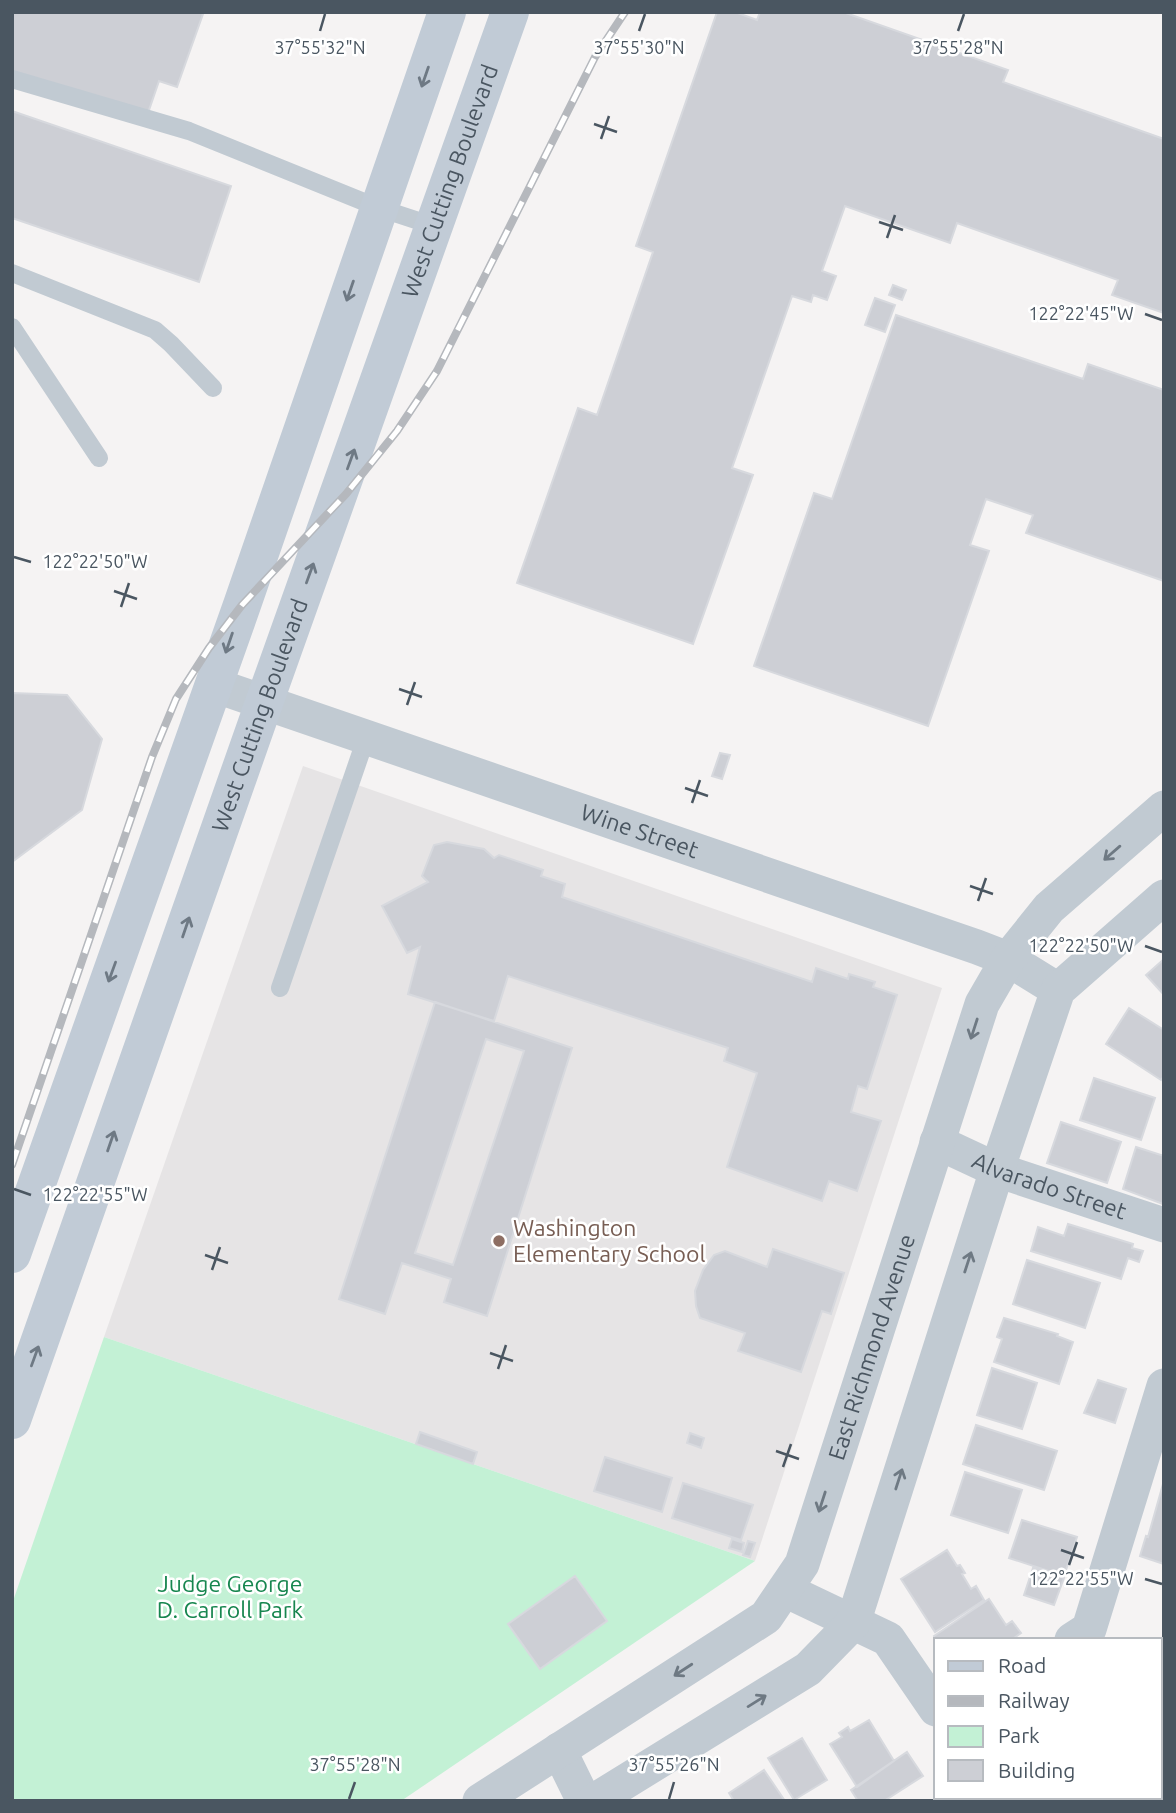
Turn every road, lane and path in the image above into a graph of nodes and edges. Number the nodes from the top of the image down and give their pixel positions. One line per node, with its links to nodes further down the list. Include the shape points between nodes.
1 (447, 12): 4 (street, one-way to 4)
2 (504, 14): 5 (street, West Cutting Boulevard)
3 (12, 79): 4 (lane, via 189,131)
4 (379, 208): 5 (lane); 10 (street, one-way to 10)
5 (434, 226): 11 (street, West Cutting Boulevard, one-way to 5)
6 (12, 273): 8 (lane, via 155,330)
7 (12, 327): 9 (lane)
8 (214, 388)
9 (99, 458)
10 (214, 685): 11 (street, Wine Street); 21 (street, one-way to 21)
11 (264, 703): 12 (street, Wine Street); 23 (street, West Cutting Boulevard, one-way to 11)
12 (366, 738): 15 (street, Wine Street); 16 (lane)
13 (1164, 808): 15 (street, East Richmond Avenue, one-way to 15, via 1049,908)
14 (1164, 897): 17 (street)
15 (1009, 959): 17 (street, Wine Street); 18 (street, East Richmond Avenue, one-way to 18, via 982,1004)
16 (280, 988)
17 (1058, 990): 19 (street)
18 (937, 1142): 19 (street, Alvarado Street); 24 (street, East Richmond Avenue, one-way to 24, via 802,1564)
19 (997, 1170): 20 (street, Alvarado Street); 25 (street, one-way to 19)
20 (1164, 1225)
21 (12, 1255)
22 (1164, 1386): 26 (street, via 1089,1629)
23 (12, 1420)
24 (785, 1590): 25 (street); 28 (street, East Richmond Avenue, one-way to 28, via 766,1617)
25 (853, 1623): 27 (street, via 888,1639); 31 (street, one-way to 25, via 808,1670)
26 (1075, 1638)
27 (934, 1706)
28 (559, 1750): 29 (street, East Richmond Avenue); 30 (street)
29 (480, 1801)
30 (584, 1801)
31 (594, 1801)

